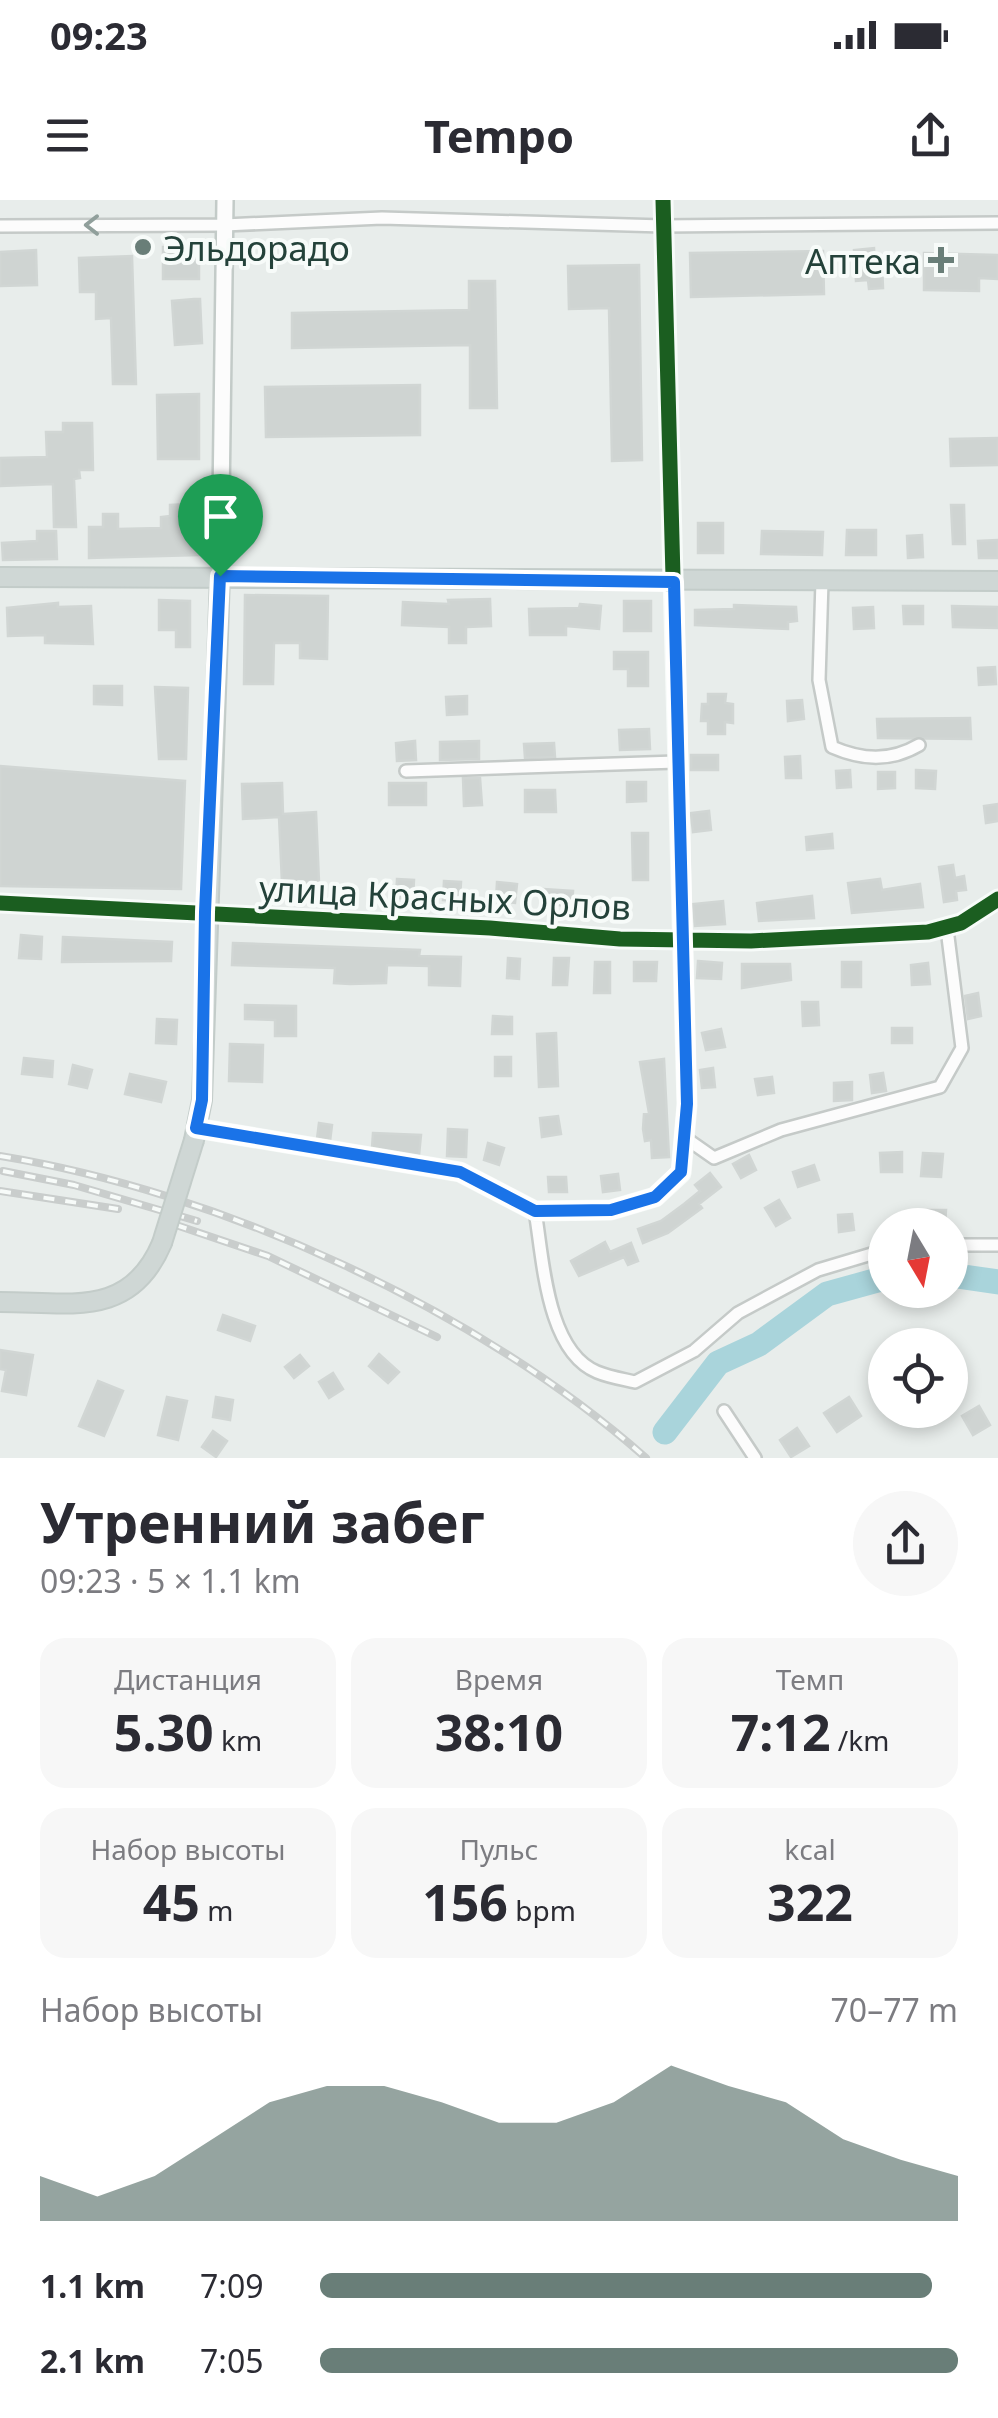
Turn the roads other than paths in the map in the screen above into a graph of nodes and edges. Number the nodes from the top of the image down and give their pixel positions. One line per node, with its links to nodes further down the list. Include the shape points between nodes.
1 (225, 200): 4 (main road)
2 (663, 200): 6 (street)
3 (998, 223): 6 (street)
4 (225, 224): 5 (street, one-way to 5); 6 (street, via 382,218); 7 (main road)
5 (0, 226)
6 (663, 226): 11 (street)
7 (220, 576): 8 (main road); 11 (main road); 17 (main road)
8 (0, 577)
9 (822, 581): 10 (main road); 11 (main road); 12 (street, via 818,680 832,747 888,758)
10 (998, 581)
11 (674, 582): 13 (street)
12 (919, 745)
13 (676, 762): 14 (street); 19 (street)
14 (406, 772)
15 (998, 900): 18 (street, улица Красных Орлов)
16 (0, 903): 17 (street, улица Красных Орлов)
17 (205, 912): 19 (street, улица Красных Орлов); 20 (main road, via 202,1100)
18 (947, 928): 19 (street, улица Красных Орлов, via 799,940); 21 (street, via 962,1048 940,1087 781,1130 714,1158)
19 (681, 938): 21 (street)
20 (195, 1134): 22 (street, via 460,1172); 26 (main road, bridge, via 162,1243 144,1278 124,1294 88,1301)
21 (684, 1137): 22 (street, via 681,1172 655,1197 611,1210)
22 (535, 1211): 25 (street, via 552,1313 569,1346 593,1371 634,1382 694,1351 738,1312 818,1270)
23 (998, 1245): 24 (street)
24 (968, 1246)
25 (868, 1255)
26 (0, 1302)
27 (724, 1411): 28 (street)
28 (755, 1458)

